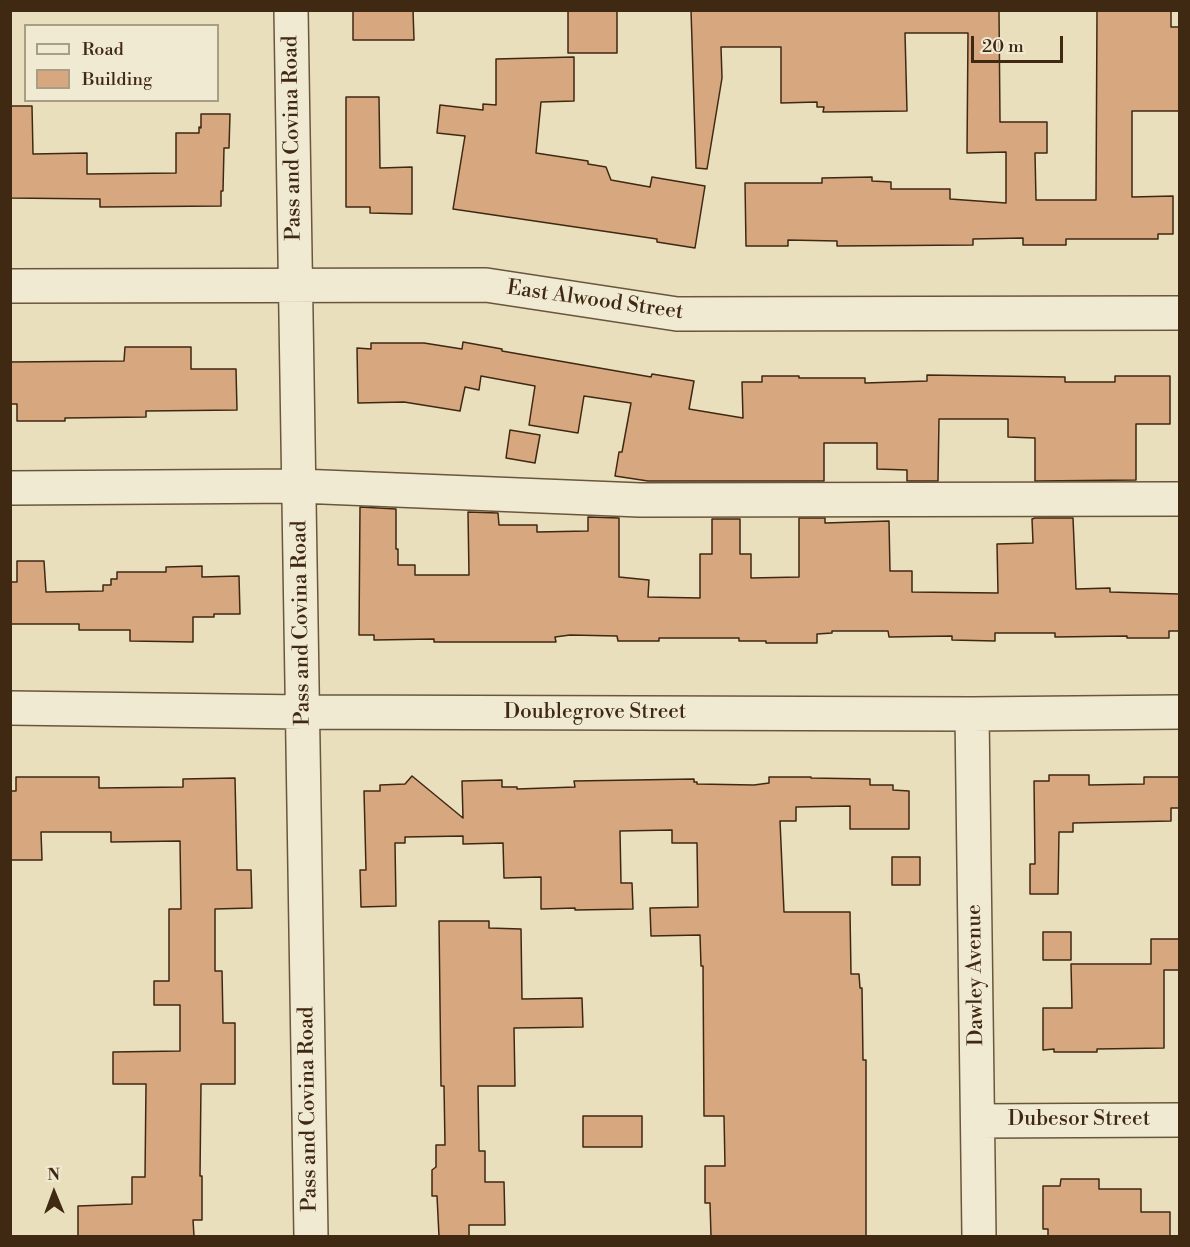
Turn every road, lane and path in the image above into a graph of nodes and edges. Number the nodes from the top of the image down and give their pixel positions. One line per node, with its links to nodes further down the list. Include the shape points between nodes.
1 (291, 10): 2 (street, Pass and Covina Road)
2 (295, 285): 3 (street, East Alwood Street); 4 (street, East Alwood Street, via 486,285 677,314); 5 (street, Pass and Covina Road)
3 (10, 286)
4 (1179, 313)
5 (299, 486): 6 (street); 7 (street, via 640,500); 9 (street, Pass and Covina Road)
6 (10, 488)
7 (1179, 500)
8 (10, 708): 9 (street, Doublegrove Street)
9 (303, 712): 11 (street, Doublegrove Street); 14 (street, Pass and Covina Road)
10 (1179, 712): 11 (street, Doublegrove Street)
11 (972, 714): 13 (street, Dawley Avenue)
12 (1179, 1120): 13 (street, Dubesor Street)
13 (978, 1121): 15 (street, Dawley Avenue)
14 (311, 1236)
15 (979, 1236)

